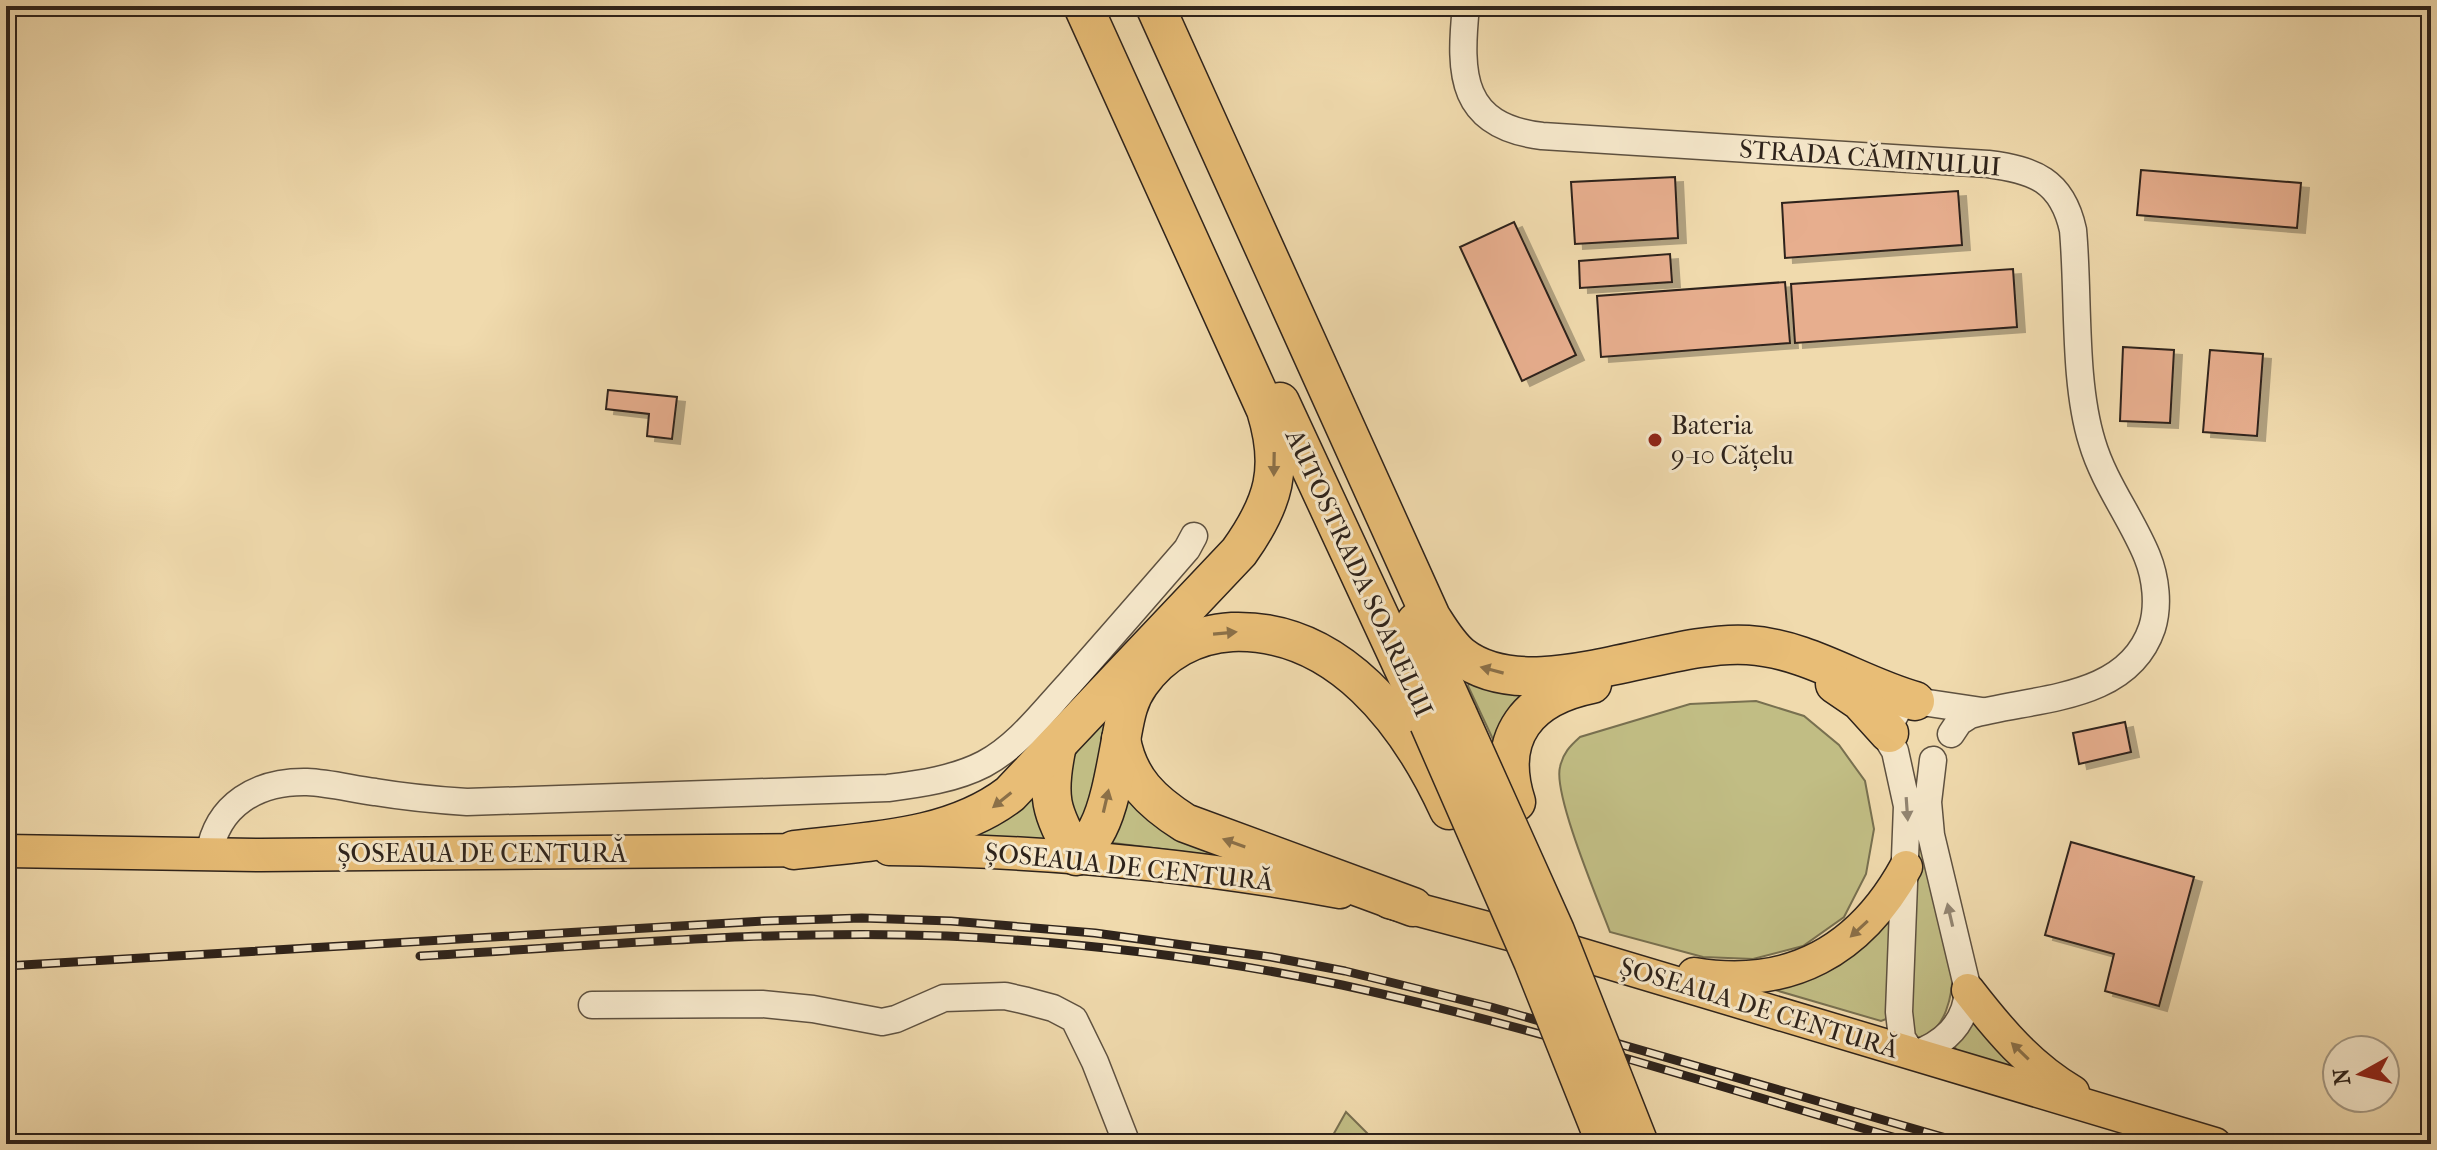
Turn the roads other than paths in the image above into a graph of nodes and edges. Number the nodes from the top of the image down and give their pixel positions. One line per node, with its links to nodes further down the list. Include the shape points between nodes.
1 (1083, 6): 7 (highway, one-way to 7, via 1266,410 1276,465 1270,499 1239,552)
2 (1100, 6): 10 (highway, AUTOSTRADA SOARELUI)
3 (1137, 6): 10 (highway, AUTOSTRADA SOARELUI)
4 (1155, 6): 8 (highway, one-way to 4, via 1881,690 1810,657 1749,645 1701,647 1552,675 1491,671 1461,655 1431,617)
5 (1466, 6): 9 (street, STRADA CĂMINULUI, via 1462,64 1470,95 1487,118 1513,131 1988,164 2033,174 2061,196 2073,230 2081,379 2090,438 2148,559 2155,585 2154,622 2134,660 2102,684)
6 (1194, 536): 7 (street)
7 (1087, 690): 14 (highway); 18 (street, via 982,765 927,783 467,802 288,783 240,800 212,834)
8 (1924, 702): 9 (street); 11 (street, via 1946,714); 13 (street, via 1899,708 1890,724)
9 (1984, 711): 11 (street, STRADA CĂMINULUI, via 1959,722)
10 (1430, 722): 12 (highway, one-way to 10, via 1126,710 1140,682 1186,642 1225,633 1292,640 1324,655 1379,700); 28 (highway, via 1427,765); 29 (highway, AUTOSTRADA SOARELUI, bridge); 30 (highway, AUTOSTRADA SOARELUI, bridge, via 1555,931)
11 (1951, 734): 15 (street)
12 (1121, 739): 19 (highway, one-way to 12, via 1099,827); 21 (highway, one-way to 12, via 1185,823 1144,791 1124,757)
13 (1892, 742): 15 (street, via 1909,761); 20 (street, one-way to 20, via 1907,806); 31 (highway, via 1860,701 1836,685 1808,672 1740,659 1575,688 1557,694 1522,722 1510,747 1516,802)
14 (1057, 745): 16 (highway, one-way to 16, via 1010,794 963,822); 19 (highway, via 1052,807)
15 (1933, 760): 23 (street, one-way to 15, via 1931,835)
16 (794, 850): 18 (main road, ȘOSEAUA DE CENTURĂ); 19 (main road, ȘOSEAUA DE CENTURĂ)
17 (6, 851): 18 (main road, ȘOSEAUA DE CENTURĂ)
18 (209, 855)
19 (1076, 856): 21 (main road, ȘOSEAUA DE CENTURĂ, via 1264,880)
20 (1906, 867): 22 (main road, one-way to 22, via 1859,931 1800,967 1734,979); 25 (street, via 1899,1028)
21 (1413, 907): 22 (main road, ȘOSEAUA DE CENTURĂ)
22 (1612, 964): 25 (main road, ȘOSEAUA DE CENTURĂ)
23 (1968, 990): 25 (street, via 1953,1030); 26 (main road, one-way to 23, via 2029,1060)
24 (592, 1005): 27 (street, via 762,1004 882,1022 944,998 1005,996 1027,1001 1074,1019)
25 (1913, 1055): 26 (main road, ȘOSEAUA DE CENTURĂ)
26 (2107, 1111): 32 (main road, ȘOSEAUA DE CENTURĂ)
27 (1127, 1144)
28 (1587, 1144)
29 (1606, 1144)
30 (1639, 1144)
31 (1655, 1144)
32 (2215, 1144)

